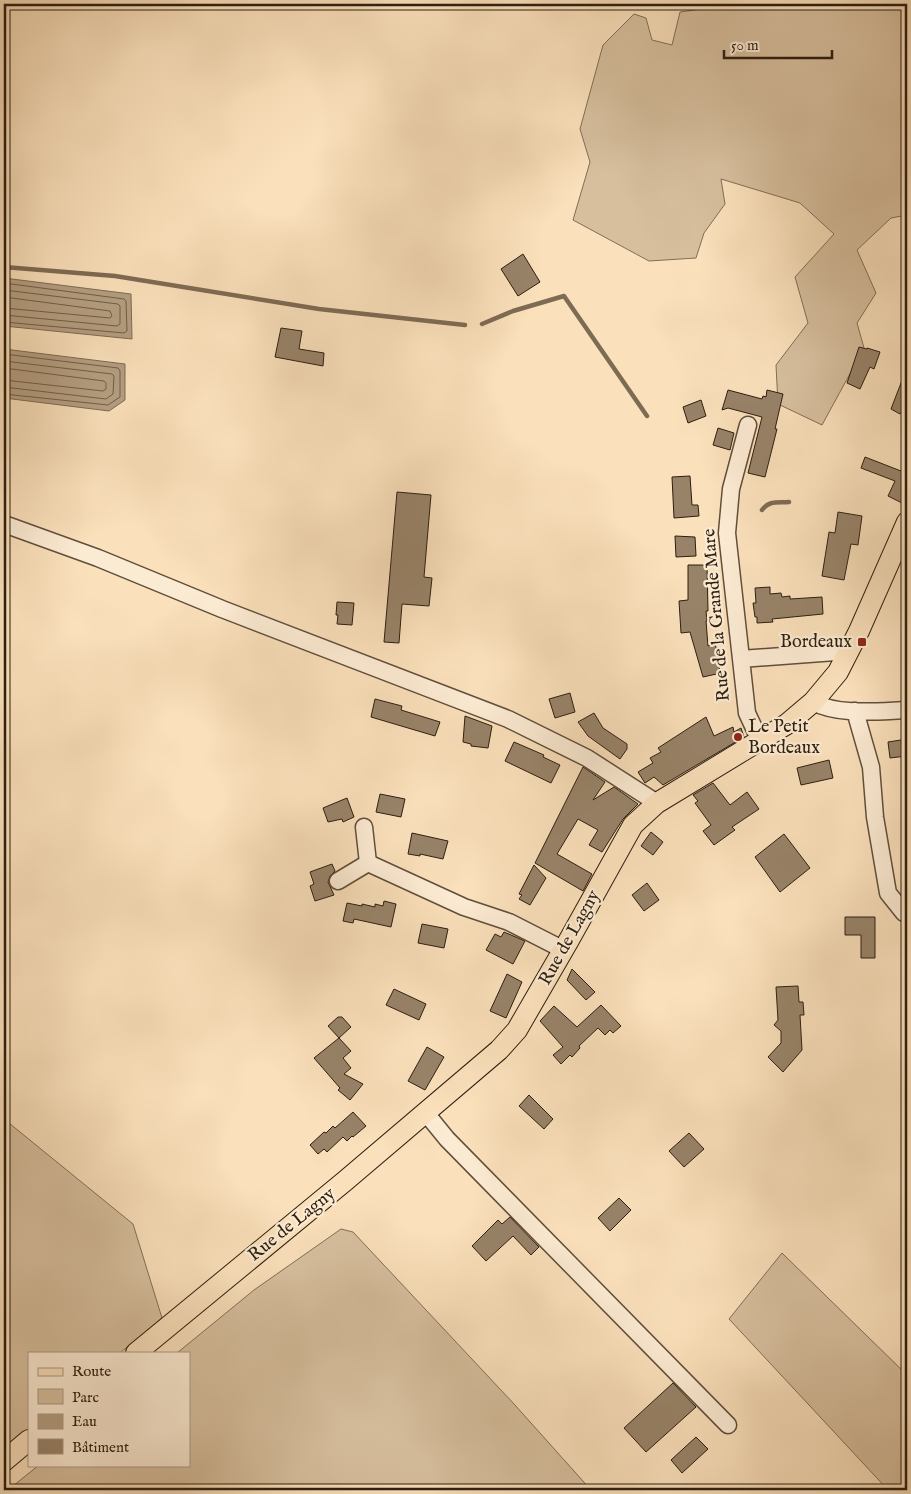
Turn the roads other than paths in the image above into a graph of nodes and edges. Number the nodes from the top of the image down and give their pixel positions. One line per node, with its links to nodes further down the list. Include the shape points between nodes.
1 (748, 426): 5 (street, Rue de la Grande Mare, via 731,489 727,533)
2 (907, 522): 4 (main road, Rue de Lagny)
3 (4, 524): 10 (street, via 508,719 587,758)
4 (849, 651): 5 (street); 6 (main road, Rue de Lagny, via 838,672)
5 (741, 659): 9 (street, Rue de la Grande Mare, via 747,713)
6 (813, 702): 8 (street, via 823,707); 9 (main road, Rue de Lagny)
7 (907, 710): 8 (street)
8 (855, 711): 14 (street, via 871,767 875,817 888,893)
9 (760, 741): 10 (main road, Rue de Lagny)
10 (657, 803): 15 (main road, Rue de Lagny, via 633,825)
11 (364, 827): 12 (street)
12 (368, 863): 13 (street); 15 (street, via 464,907 509,922)
13 (338, 881)
14 (907, 914)
15 (564, 950): 16 (main road, Rue de Lagny, via 517,1030)
16 (425, 1112): 17 (main road, Rue de Lagny); 18 (street, via 447,1139)
17 (137, 1352)
18 (728, 1425)
19 (28, 1441): 20 (main road)
20 (4, 1461)

